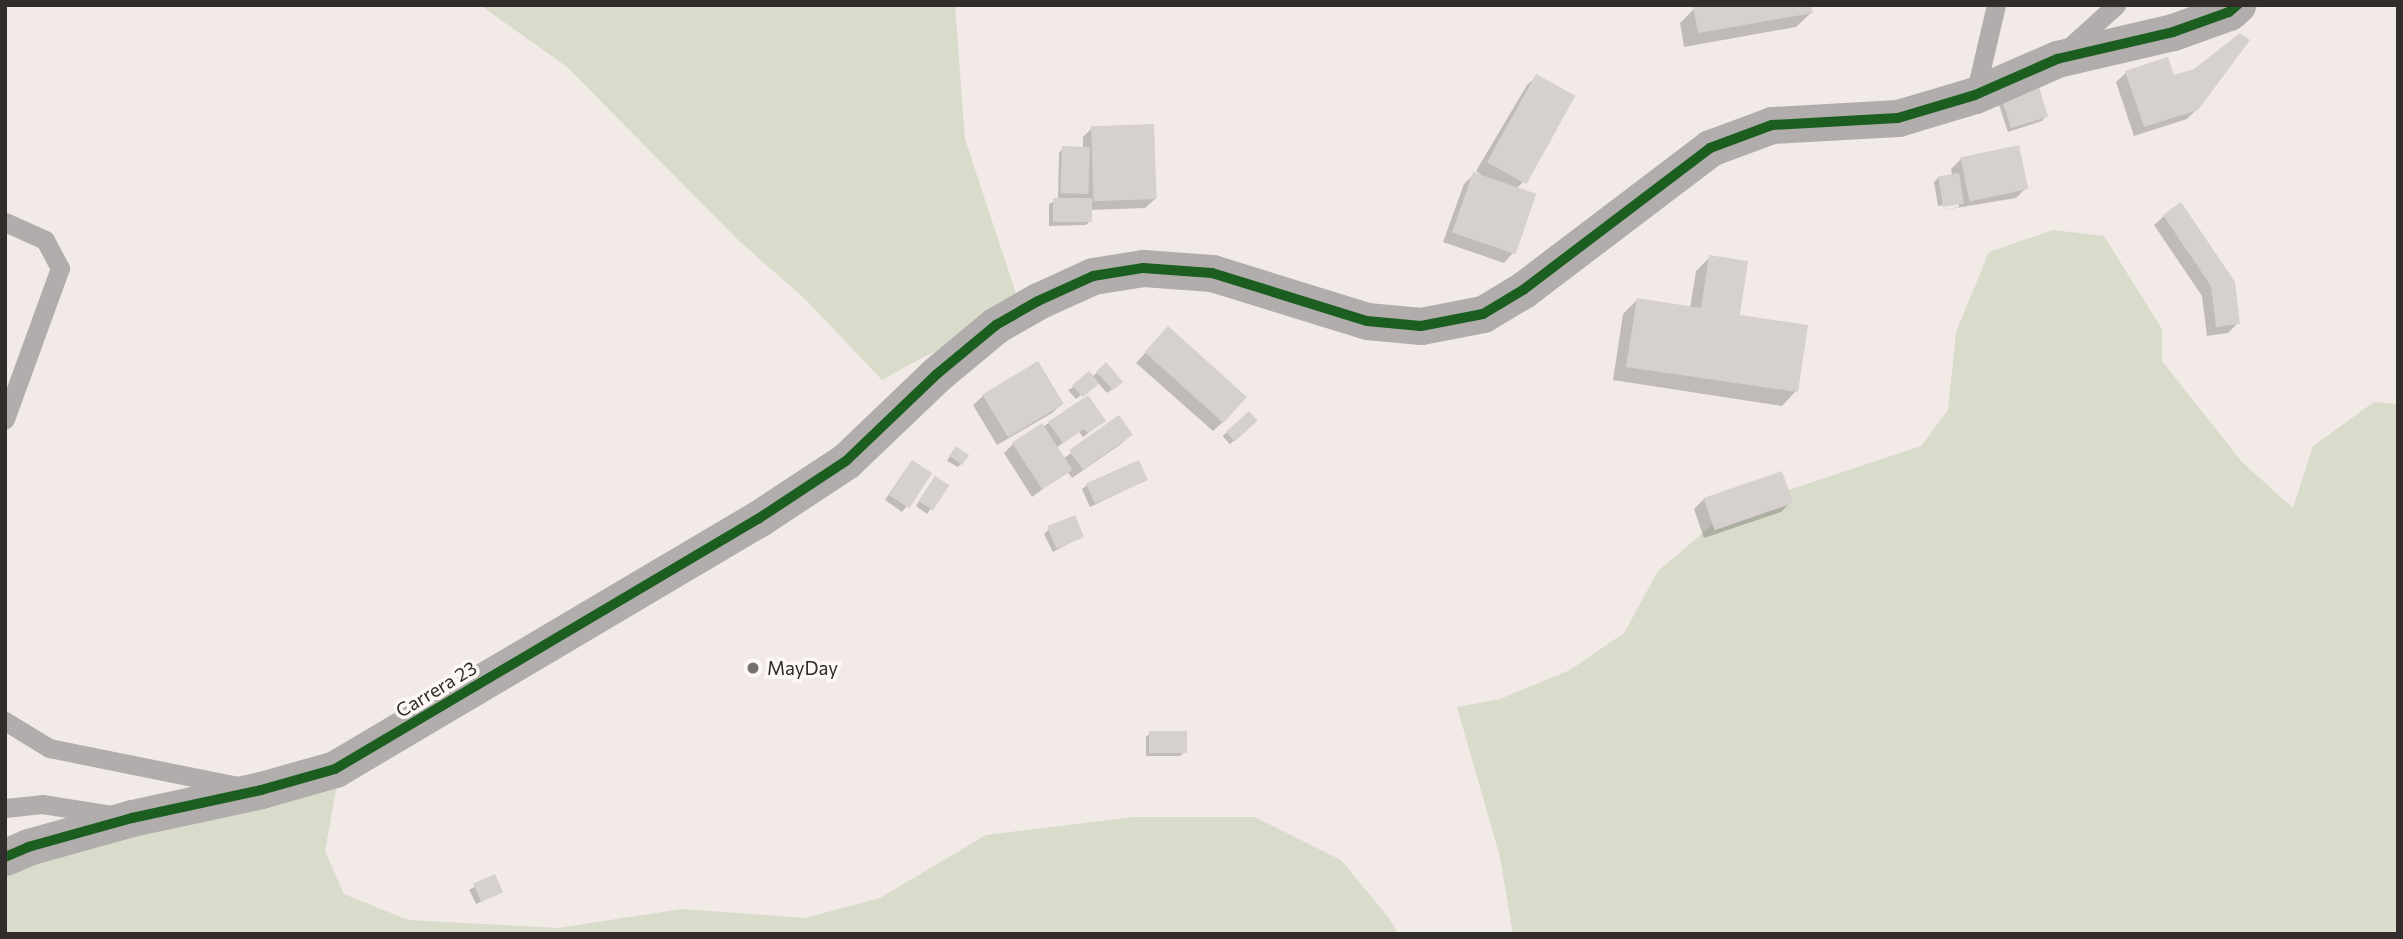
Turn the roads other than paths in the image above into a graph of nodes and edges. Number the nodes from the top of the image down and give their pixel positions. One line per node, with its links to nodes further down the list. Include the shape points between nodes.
1 (1996, 5): 5 (lane)
2 (2116, 5): 4 (lane)
3 (2237, 5): 4 (street, Carrera 23, via 2173,32)
4 (2057, 58): 5 (street, Carrera 23)
5 (1975, 95): 9 (street, Carrera 23, via 1898,118 1772,125 1710,148 1523,290 1483,314 1421,326 1367,321 1212,273 1143,268 1093,276 996,325 846,461 758,519 335,769)
6 (5, 222): 7 (lane, via 45,240 60,268)
7 (5, 419)
8 (5, 722): 9 (lane, via 49,748)
9 (261, 790): 11 (street, Carrera 23)
10 (5, 808): 11 (lane, via 42,804)
11 (132, 818): 12 (street, Carrera 23)
12 (5, 857)

